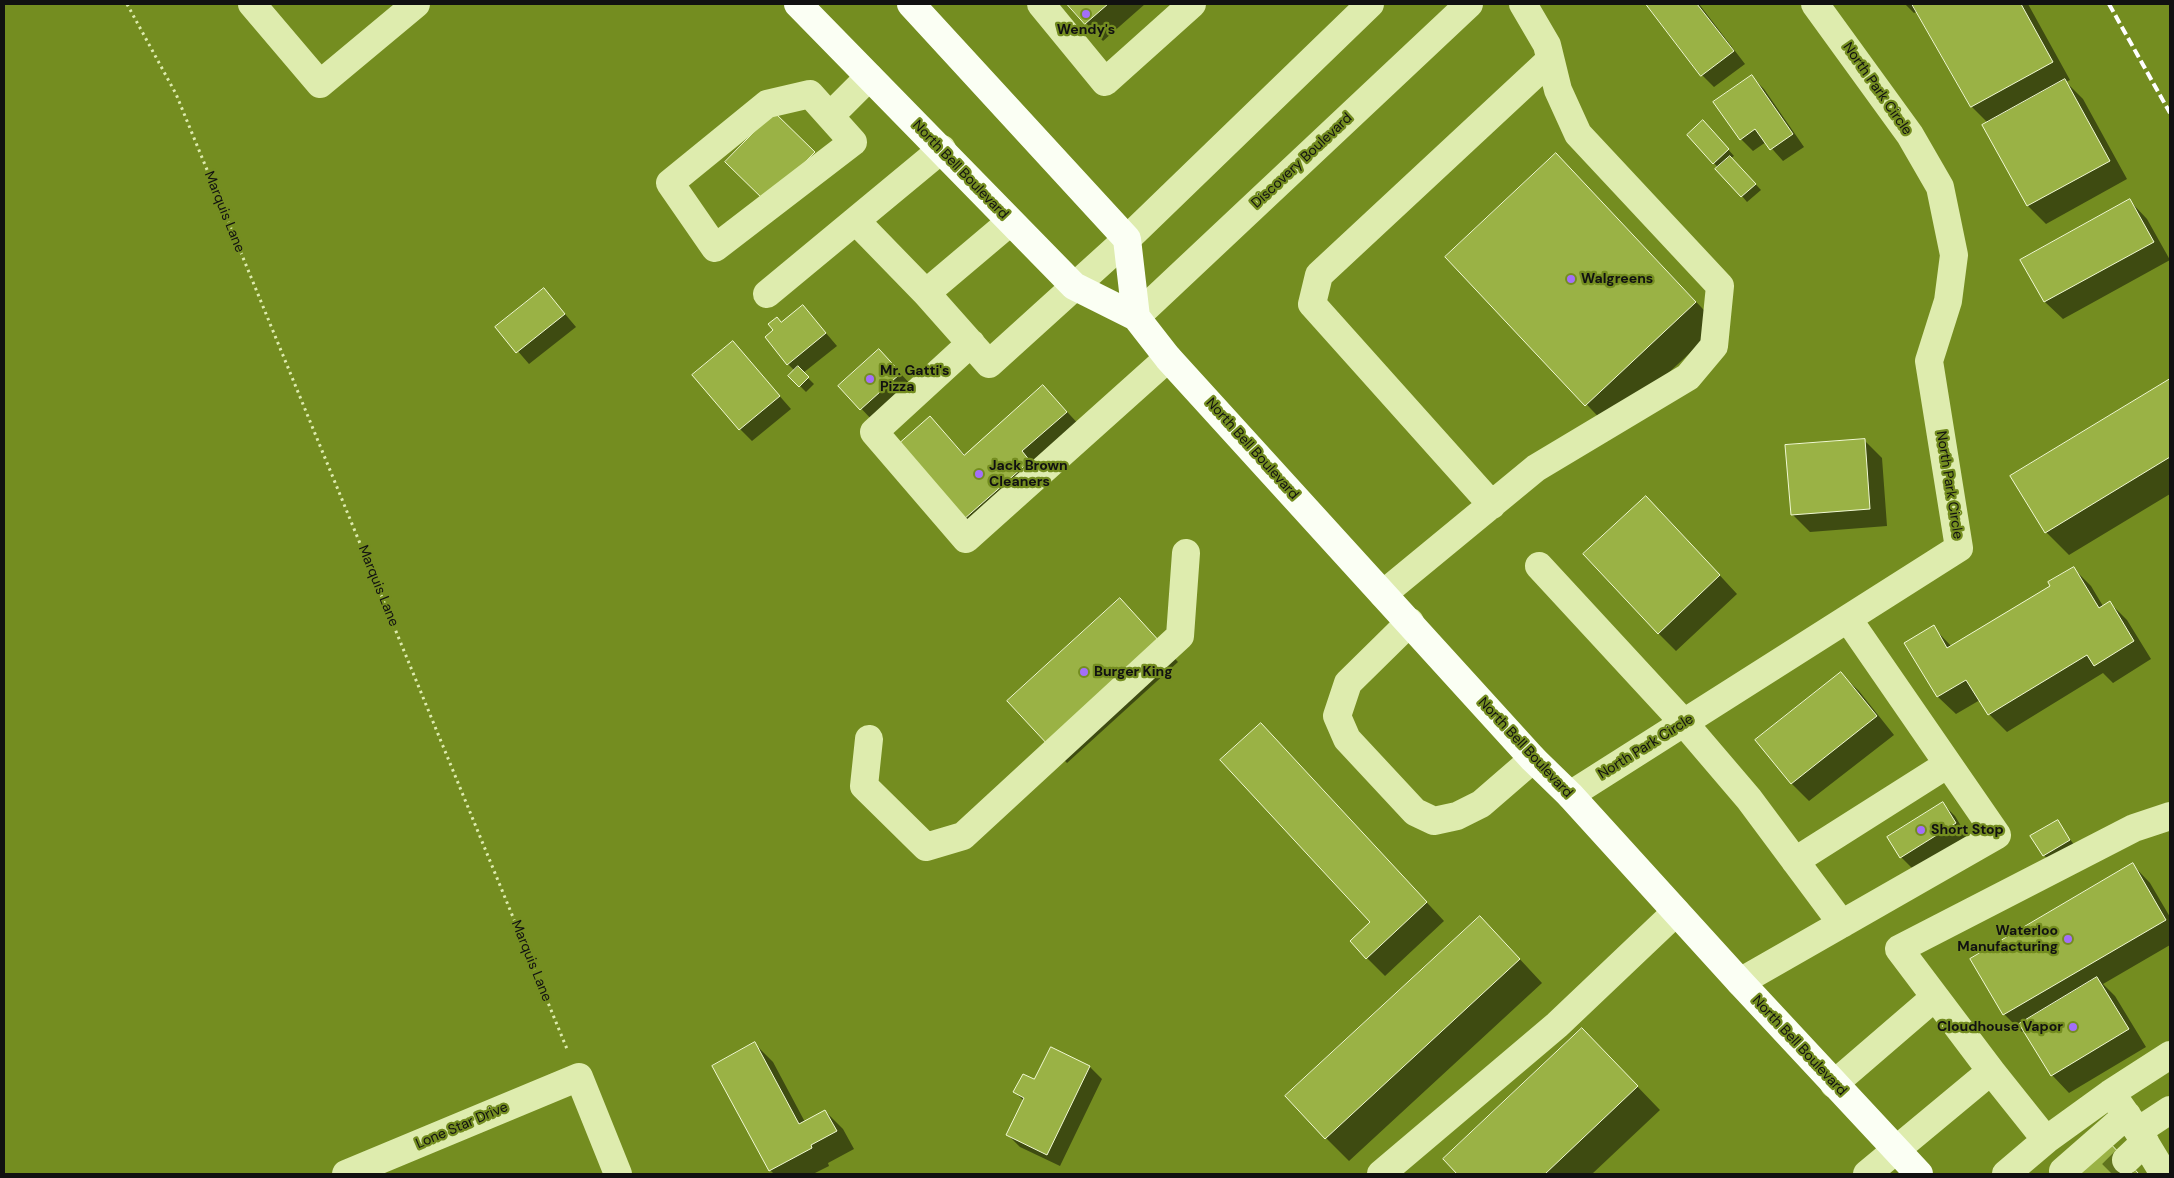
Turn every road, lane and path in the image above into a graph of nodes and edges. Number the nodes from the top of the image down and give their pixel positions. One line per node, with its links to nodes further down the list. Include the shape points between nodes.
1 (127, 4): 44 (path, Marquis Lane, via 176,94)
2 (416, 4): 11 (street, via 320,84)
3 (798, 4): 13 (main road, North Bell Boulevard)
4 (911, 4): 18 (main road)
5 (1041, 4): 6 (street, via 1105,82)
6 (1192, 4)
7 (1370, 4): 18 (street)
8 (1469, 4): 22 (street, Discovery Boulevard)
9 (1523, 4): 12 (street, via 1547,45)
10 (1815, 4): 29 (street, North Park Circle, via 1910,135 1940,187 1954,255 1948,301 1929,361 1959,548)
11 (260, 7)
12 (1549, 61): 25 (street, via 1319,275 1312,304); 25 (street, via 1578,134 1720,286 1714,346 1688,377 1536,468)
13 (869, 77): 14 (street); 15 (main road, North Bell Boulevard)
14 (830, 116): 14 (street, via 810,94 767,104 670,183 715,248 853,142)
15 (942, 149): 16 (street); 17 (main road, North Bell Boulevard)
16 (856, 221): 20 (street); 21 (street)
17 (1010, 222): 19 (main road, North Bell Boulevard); 20 (street)
18 (1127, 239): 19 (street); 22 (main road)
19 (1074, 286): 22 (main road, North Bell Boulevard); 23 (street, via 989,364)
20 (926, 293): 23 (street)
21 (767, 294)
22 (1136, 318): 24 (main road, North Bell Boulevard)
23 (971, 343): 24 (street, via 874,432 966,539)
24 (1168, 358): 28 (main road, North Bell Boulevard)
25 (1492, 505): 28 (street)
26 (1186, 553): 32 (street, via 1180,636 963,836 926,847 864,786)
27 (1539, 566): 31 (street)
28 (1383, 594): 30 (main road, North Bell Boulevard)
29 (1848, 619): 31 (street, North Park Circle); 34 (street)
30 (1410, 622): 33 (main road, North Bell Boulevard); 33 (street, via 1348,683 1337,716 1347,739 1415,812 1434,821 1457,816 1481,804)
31 (1685, 724): 35 (street, North Park Circle); 37 (street, via 1749,798)
32 (869, 739)
33 (1533, 759): 35 (main road, North Bell Boulevard)
34 (1948, 764): 37 (street); 39 (street, via 1997,835)
35 (1570, 795): 38 (main road, North Bell Boulevard)
36 (2170, 816): 41 (street, via 2134,828 1899,949)
37 (1795, 861): 39 (street)
38 (1676, 912): 40 (main road, North Bell Boulevard); 54 (street, via 1558,1024)
39 (1842, 924): 40 (street)
40 (1740, 982): 45 (main road, North Bell Boulevard)
41 (1935, 997): 43 (street); 45 (street)
42 (2170, 1055): 46 (street)
43 (1991, 1071): 49 (street); 50 (street)
44 (579, 1077): 52 (street, Lone Star Drive); 53 (street)
45 (1834, 1084): 50 (main road, North Bell Boulevard)
46 (2111, 1093): 48 (street); 49 (street)
47 (2170, 1110): 48 (street)
48 (2137, 1129): 51 (street); 58 (street, via 2063,1171); 59 (street)
49 (2046, 1140): 57 (street)
50 (1896, 1149): 55 (street); 56 (main road, North Bell Boulevard)
51 (2126, 1160)
52 (346, 1174)
53 (618, 1174)
54 (1381, 1174)
55 (1867, 1174)
56 (1919, 1174)
57 (2006, 1174)
58 (2065, 1174)
59 (2164, 1174)

